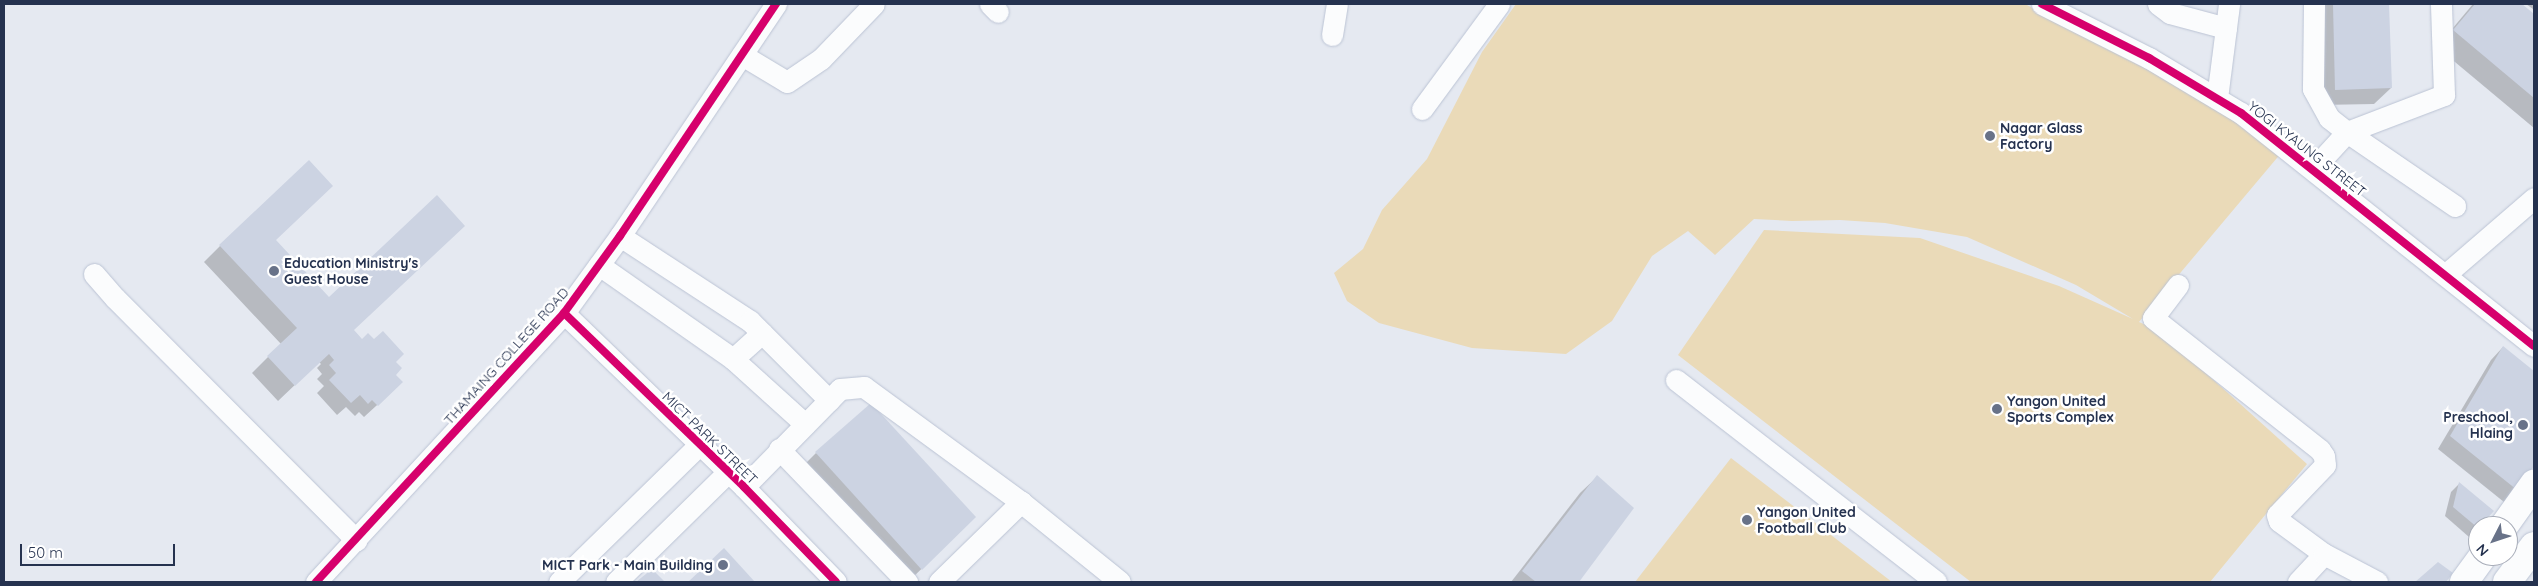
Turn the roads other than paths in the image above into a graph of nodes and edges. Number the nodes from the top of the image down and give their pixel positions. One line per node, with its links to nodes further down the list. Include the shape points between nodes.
1 (776, 4): 12 (street, THAMAING COLLEGE ROAD)
2 (874, 4): 12 (street, via 821,59 787,82)
3 (1337, 4): 11 (street)
4 (1499, 4): 14 (street)
5 (2042, 4): 13 (street, YOGI KYAUNG STREET, via 2149,58)
6 (2158, 4): 10 (street, via 2170,13)
7 (2229, 4): 10 (street)
8 (2314, 4): 15 (street, via 2313,89 2329,118)
9 (2441, 4): 15 (street, via 2444,95)
10 (2226, 28): 13 (street)
11 (1332, 35)
12 (742, 55): 19 (street, THAMAING COLLEGE ROAD)
13 (2217, 98): 16 (street, YOGI KYAUNG STREET, via 2241,112)
14 (1422, 109)
15 (2347, 132): 16 (street); 18 (street)
16 (2313, 169): 22 (street, YOGI KYAUNG STREET)
17 (2534, 198): 22 (street)
18 (2455, 206)
19 (620, 236): 20 (street, THAMAING COLLEGE ROAD); 25 (street, via 750,321)
20 (599, 265): 24 (street, THAMAING COLLEGE ROAD); 27 (street)
21 (94, 274): 38 (street)
22 (2446, 274): 26 (street, YOGI KYAUNG STREET)
23 (2178, 285): 40 (street, via 2153,318 2324,456 2324,465 2277,515 2279,521)
24 (564, 313): 31 (street, MICT PARK STREET); 38 (street, THAMAING COLLEGE ROAD)
25 (762, 333): 27 (street); 29 (street)
26 (2534, 346)
27 (734, 360): 30 (street)
28 (1676, 380): 49 (street)
29 (829, 400): 30 (street); 36 (street, via 840,389 864,387)
30 (805, 424): 32 (street)
31 (700, 444): 33 (street, MICT PARK STREET); 43 (street)
32 (779, 449): 35 (street); 46 (street)
33 (728, 472): 35 (street, MICT PARK STREET); 44 (street, MICT PARK STREET)
34 (2534, 484): 37 (main road)
35 (744, 487): 45 (street, MICT PARK STREET)
36 (1021, 502): 47 (street); 48 (street)
37 (2511, 516)
38 (356, 540): 42 (street, THAMAING COLLEGE ROAD)
39 (2534, 546): 53 (main road)
40 (2324, 554): 50 (street); 51 (street)
41 (2476, 566): 52 (main road)
42 (324, 580)
43 (559, 582)
44 (616, 582)
45 (836, 582)
46 (907, 582)
47 (939, 582)
48 (1120, 582)
49 (1936, 582)
50 (2298, 582)
51 (2377, 582)
52 (2464, 582)
53 (2507, 582)

